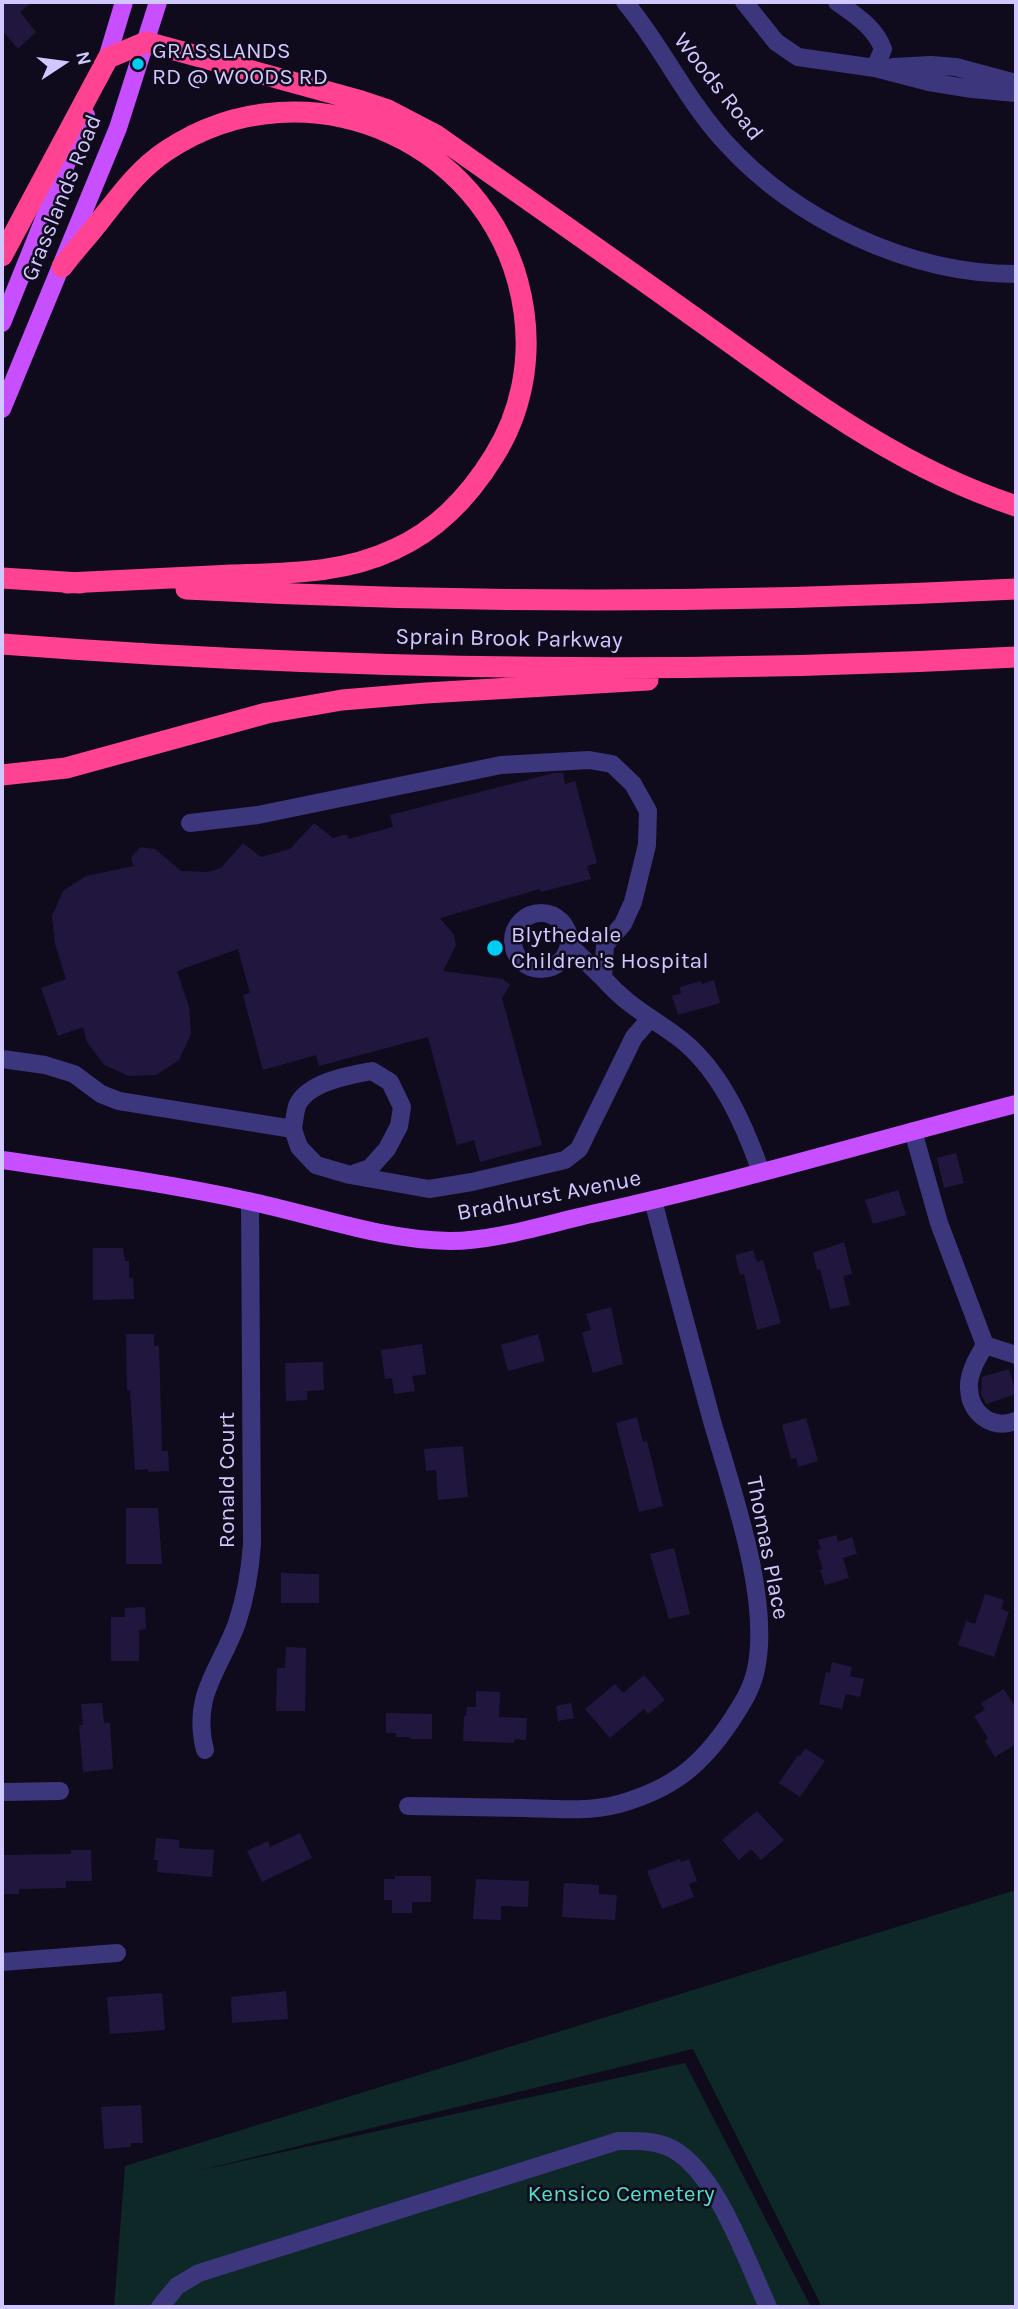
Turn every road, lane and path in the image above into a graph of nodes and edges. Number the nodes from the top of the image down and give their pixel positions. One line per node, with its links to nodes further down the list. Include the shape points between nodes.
1 (124, 2): 7 (main road, Grasslands Road)
2 (158, 2): 6 (main road, Grasslands Road)
3 (625, 2): 13 (street, Woods Road, via 685,92 724,141 766,181 818,217 877,247 943,266)
4 (744, 2): 8 (street, via 776,42 798,57)
5 (837, 2): 8 (street, via 879,39 883,49)
6 (146, 43): 7 (highway); 12 (main road, Grasslands Road, via 118,128); 16 (highway, via 334,93 411,121 858,431 930,472)
7 (108, 58): 11 (highway); 14 (main road, Grasslands Road)
8 (875, 68): 9 (street, via 957,67); 10 (street, via 951,86)
9 (1016, 83)
10 (1016, 93)
11 (2, 256)
12 (62, 267): 15 (main road, Grasslands Road); 18 (highway, via 130,181 188,138 232,120 271,112 340,116 411,143 449,171 475,198 505,246 516,274 526,348 511,424 486,470 436,524 397,549 356,564 312,572)
13 (1016, 274)
14 (2, 323)
15 (2, 408)
16 (1016, 506)
17 (2, 578): 18 (highway, Sprain Brook Parkway)
18 (67, 583): 19 (highway, Sprain Brook Parkway, via 334,595 625,600)
19 (1016, 589)
20 (2, 644): 22 (highway, Sprain Brook Parkway, via 451,666)
21 (1016, 657): 22 (highway, Sprain Brook Parkway)
22 (870, 663): 23 (highway, via 342,700 254,716 66,768)
23 (2, 775)
24 (190, 823): 26 (street, via 258,815 501,765 589,760 612,764 633,784 648,811 647,845 633,902 623,925 605,946)
25 (569, 945): 26 (street)
26 (603, 978): 27 (street)
27 (650, 1019): 33 (street, via 677,1036 705,1065 726,1095); 34 (street, via 634,1037 579,1149 565,1160 429,1189)
28 (2, 1059): 30 (street, via 74,1074 119,1101)
29 (1015, 1107): 31 (main road, Bradhurst Avenue)
30 (293, 1129): 34 (street, via 299,1147 316,1165); 34 (street, via 298,1103 330,1080 372,1071 390,1082 402,1107 399,1126 370,1168)
31 (913, 1131): 33 (main road, Bradhurst Avenue); 37 (street, via 939,1223)
32 (2, 1160): 36 (main road, Bradhurst Avenue, via 145,1180)
33 (761, 1172): 35 (main road, Bradhurst Avenue)
34 (350, 1175)
35 (653, 1200): 36 (main road, Bradhurst Avenue, via 453,1241 336,1224); 43 (street, Thomas Place, via 737,1507 760,1612 756,1670 748,1694 719,1739 681,1778 617,1805 569,1810)
36 (250, 1201): 40 (street, Ronald Court, via 250,1580 236,1626 207,1685 200,1732)
37 (985, 1345): 38 (street); 39 (street, via 971,1373 971,1398 986,1420 999,1425)
38 (1016, 1355)
39 (1016, 1421)
40 (205, 1749)
41 (60, 1791): 42 (street)
42 (2, 1792)
43 (408, 1806)
44 (117, 1954): 45 (street)
45 (2, 1962)
46 (160, 2307): 47 (street, via 177,2287 199,2273 618,2141 643,2140 667,2146 699,2169 726,2215)
47 (768, 2307)

